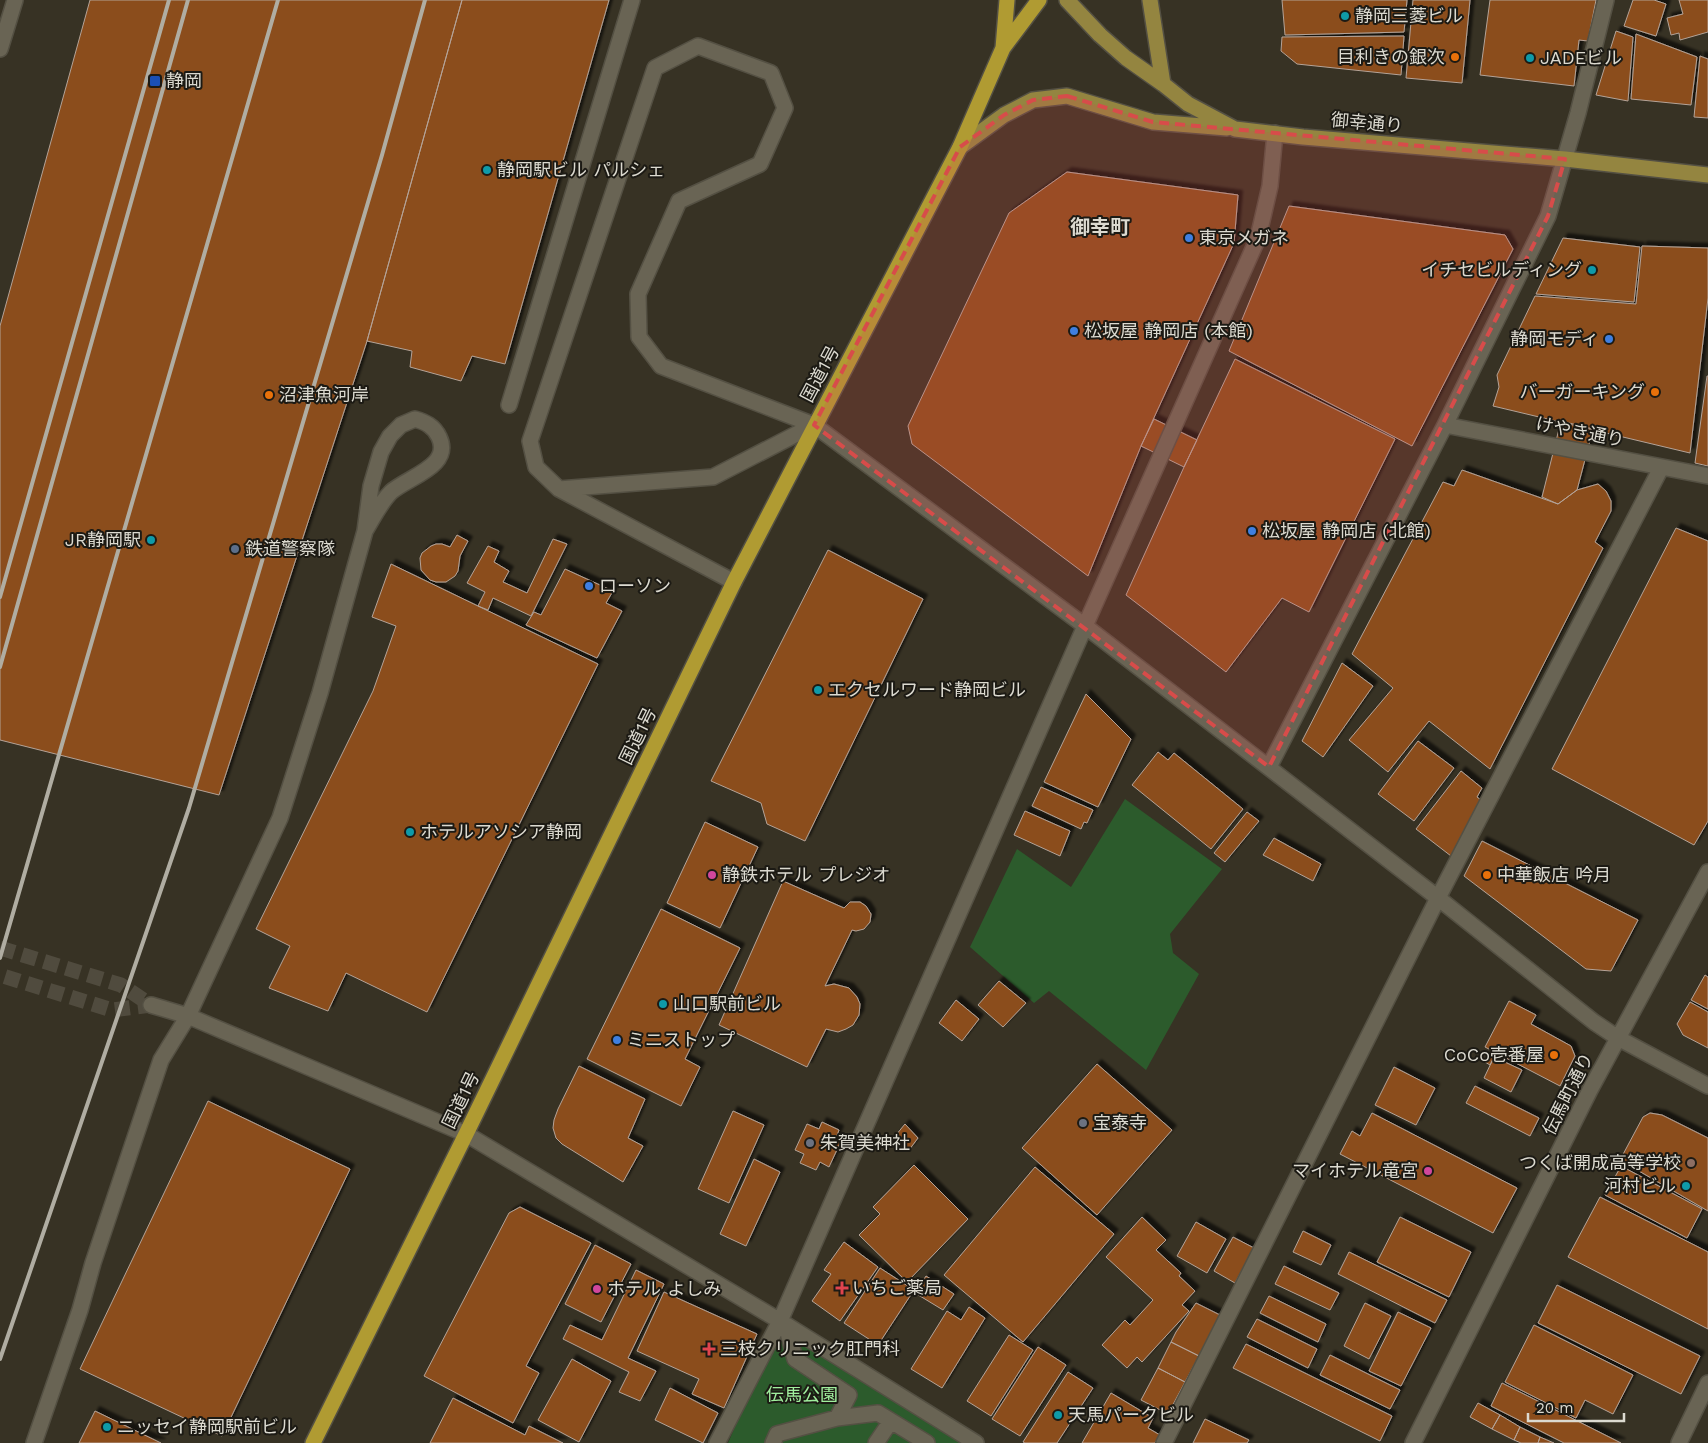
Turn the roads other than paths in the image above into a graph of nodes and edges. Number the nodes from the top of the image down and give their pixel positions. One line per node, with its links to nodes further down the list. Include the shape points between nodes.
1 (14, 0): 9 (street)
2 (632, 0): 16 (street)
3 (1006, 0): 8 (highway, 国道1号)
4 (1039, 0): 8 (highway, 国道1号)
5 (1067, 0): 10 (main road, 御幸通り, via 1126,58)
6 (1150, 0): 10 (main road)
7 (1606, 0): 14 (street)
8 (1003, 48): 13 (highway, 国道1号)
9 (0, 49)
10 (1164, 84): 11 (main road, 御幸通り, via 1188,104)
11 (1235, 129): 12 (main road, 御幸通り); 13 (main road, via 1153,122 1067,96 1034,100 1004,114)
12 (1275, 133): 14 (main road, 御幸通り); 24 (street, via 1270,186 1258,238)
13 (960, 147): 18 (highway, 国道1号)
14 (1565, 160): 15 (main road, 御幸通り); 17 (street, via 1548,216)
15 (1708, 175)
16 (509, 405)
17 (1445, 425): 19 (street, けやき通り); 25 (street)
18 (814, 426): 21 (street, via 713,478); 21 (street, via 661,366 639,337 638,294 679,201 760,164 785,108 771,73 698,46 655,68 530,441 536,467); 23 (highway, 国道1号); 24 (street)
19 (1661, 468): 20 (street, けやき通り); 27 (street)
20 (1708, 476)
21 (559, 490): 23 (street)
22 (365, 531): 22 (street, via 370,486 381,452 401,425 415,419 426,422 438,434 442,445 440,457 433,466 390,493); 29 (street, via 320,693 280,818)
23 (734, 582): 32 (highway, 国道1号)
24 (1085, 626): 25 (street); 33 (street)
25 (1269, 768): 27 (street)
26 (1708, 872): 30 (street, 伝馬町通り)
27 (1438, 898): 30 (street); 44 (street)
28 (151, 1005): 29 (street)
29 (188, 1016): 32 (street); 37 (street, via 161,1060)
30 (1618, 1038): 31 (street); 45 (street, 伝馬町通り)
31 (1708, 1086)
32 (466, 1134): 33 (street); 38 (highway, 国道1号)
33 (783, 1323): 35 (street, via 795,1359 849,1396); 39 (street); 43 (street)
34 (1708, 1383): 46 (street)
35 (837, 1418): 36 (street, via 878,1413); 40 (street, via 777,1434)
36 (891, 1421): 41 (street); 42 (street)
37 (34, 1443)
38 (313, 1443)
39 (717, 1443)
40 (773, 1443)
41 (876, 1443)
42 (927, 1443)
43 (976, 1443)
44 (1164, 1443)
45 (1413, 1443)
46 (1679, 1443)

